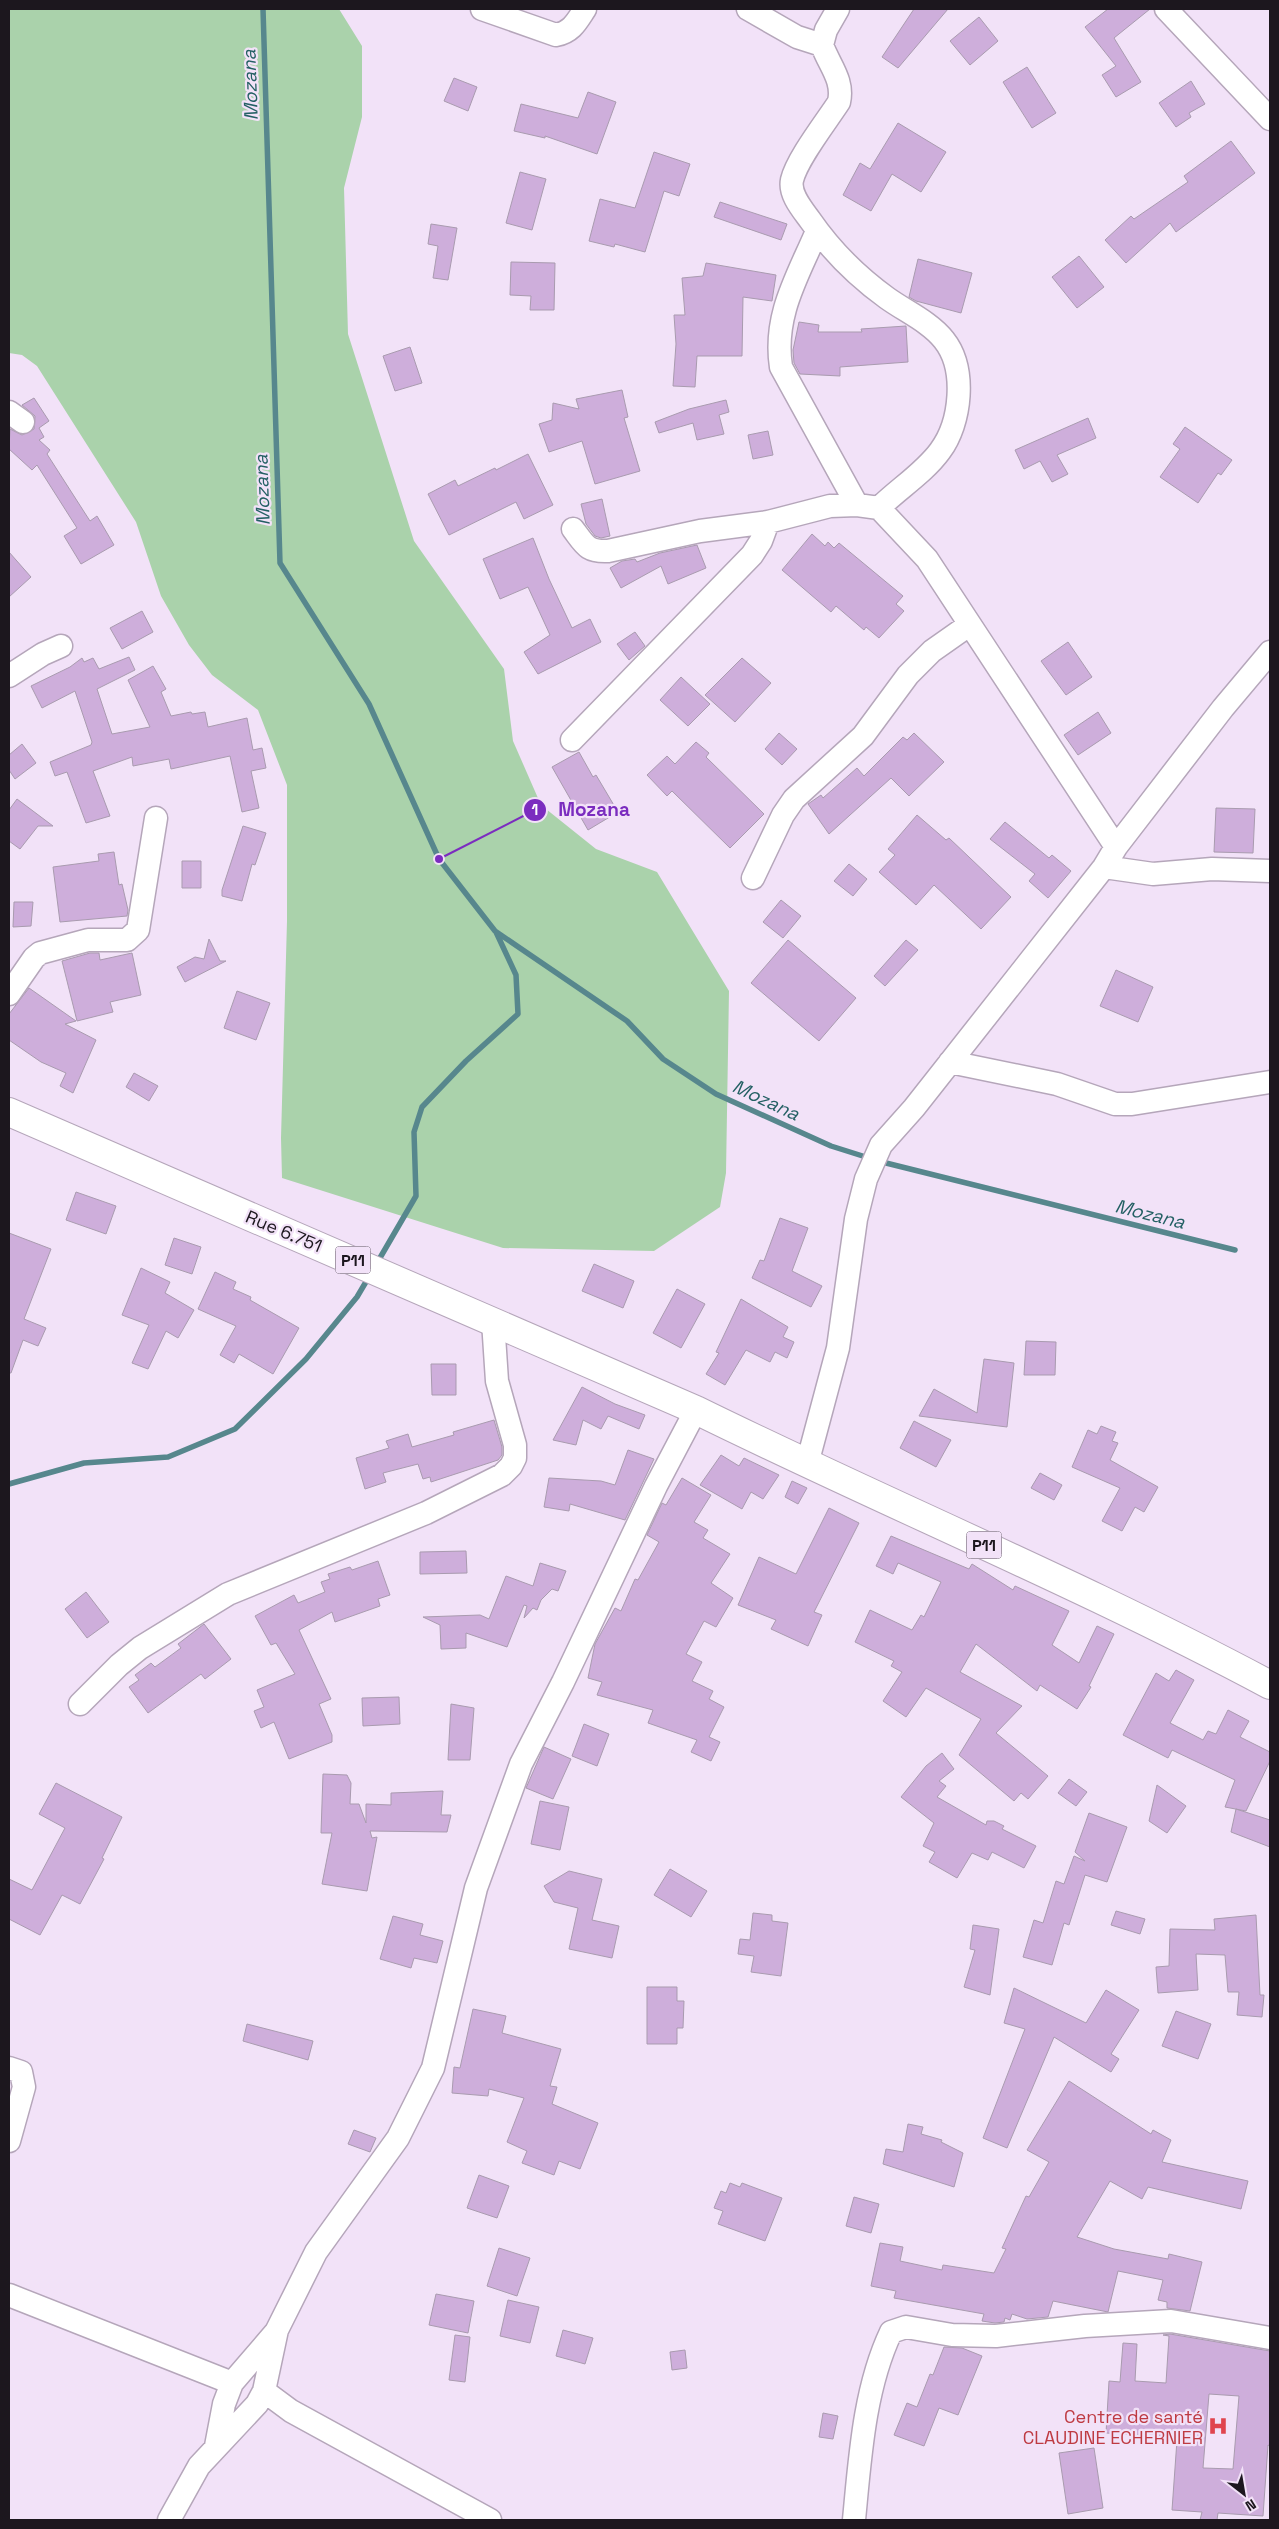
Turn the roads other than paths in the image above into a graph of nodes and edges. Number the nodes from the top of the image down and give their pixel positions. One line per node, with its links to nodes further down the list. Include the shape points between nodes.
1 (482, 9): 2 (street, via 556,35 566,33 574,26)
2 (585, 9)
3 (748, 9): 6 (street, via 797,37)
4 (838, 9): 6 (street)
5 (1166, 9): 7 (street)
6 (822, 45): 8 (street, via 839,80 839,102 791,181 794,196)
7 (1270, 118)
8 (817, 231): 9 (street, via 785,304 778,348 781,367); 10 (street, via 864,280 933,329 952,352 958,393 949,436 940,452)
9 (856, 505): 10 (street); 11 (street, via 830,506)
10 (879, 508): 13 (street, via 927,558)
11 (768, 522): 12 (street, via 700,531 595,552 586,547); 17 (street, via 752,555)
12 (573, 529)
13 (970, 625): 19 (street); 22 (street, via 932,651 908,675 863,736 794,799)
14 (61, 646): 16 (street)
15 (1270, 652): 19 (street)
16 (9, 676)
17 (572, 740)
18 (156, 818): 23 (street, via 138,930 127,940 88,940 40,953)
19 (1116, 846): 20 (street)
20 (1104, 867): 21 (street, via 1153,874 1212,869); 24 (street)
21 (1270, 871)
22 (753, 878)
23 (9, 994)
24 (950, 1062): 25 (street, via 1057,1084 1115,1104); 29 (street, via 881,1145 866,1179 856,1219 838,1348)
25 (1270, 1082)
26 (9, 1112): 27 (main road, Rue 6.751 / P11)
27 (493, 1321): 28 (main road, Rue 6.751 / P11); 31 (street, via 497,1381 515,1445 515,1458 502,1475 426,1512 228,1594 140,1648)
28 (696, 1410): 29 (main road, P11); 35 (street, via 521,1764 476,1888 432,2068 423,2090 398,2138 316,2252)
29 (807, 1464): 30 (main road, P11, via 1076,1587 1191,1642)
30 (1270, 1685)
31 (80, 1704)
32 (9, 2068): 33 (street, via 21,2072 24,2087)
33 (9, 2141)
34 (9, 2295): 37 (street)
35 (277, 2330): 37 (street); 38 (street)
36 (1270, 2338): 42 (street, via 1171,2321 996,2336 952,2336 906,2326 891,2332 882,2351 867,2415)
37 (232, 2384): 39 (street, via 224,2404)
38 (264, 2391): 39 (street, via 257,2404); 41 (street, via 291,2411)
39 (216, 2446): 40 (street, via 199,2466)
40 (169, 2520)
41 (490, 2520)
42 (854, 2520)

